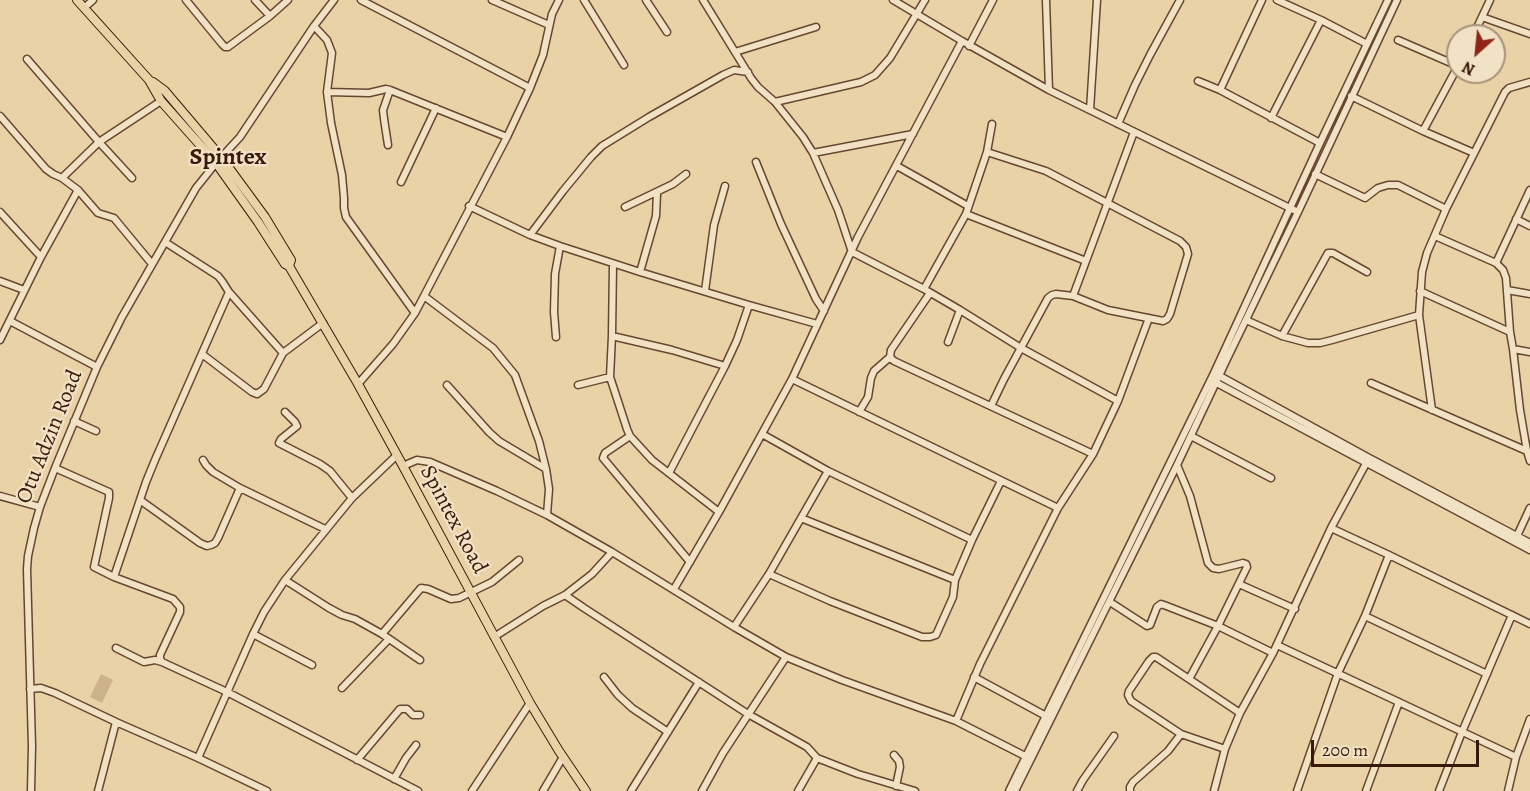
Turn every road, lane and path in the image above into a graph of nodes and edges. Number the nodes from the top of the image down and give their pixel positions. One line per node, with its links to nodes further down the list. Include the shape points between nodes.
1 (77, 0): 24 (main road, Spintex Road)
2 (93, 0): 24 (street)
3 (186, 0): 26 (street, via 225,47)
4 (255, 0): 26 (street)
5 (288, 0): 26 (street)
6 (333, 0): 31 (street, Otu Adzin Road)
7 (361, 0): 48 (street)
8 (492, 0): 30 (street)
9 (558, 0): 30 (street)
10 (584, 0): 42 (street)
11 (646, 0): 33 (street)
12 (703, 0): 39 (street)
13 (893, 0): 25 (street)
14 (925, 0): 25 (street)
15 (993, 0): 38 (street)
16 (1046, 0): 50 (street)
17 (1096, 0): 57 (street)
18 (1180, 0): 61 (street)
19 (1262, 0): 51 (street)
20 (1277, 0): 28 (street)
21 (1388, 0): 37 (street)
22 (1397, 0): 53 (street)
23 (1490, 0): 27 (street)
24 (84, 8): 44 (main road, Spintex Road)
25 (917, 13): 36 (street); 55 (street, via 875,75 861,82)
26 (270, 16)
27 (1482, 17): 29 (street); 34 (street)
28 (1321, 20): 37 (street); 59 (street)
29 (1479, 24)
30 (549, 25): 48 (street)
31 (314, 26): 52 (street, via 332,52); 72 (street, Otu Adzin Road, via 240,137)
32 (816, 27): 39 (street)
33 (667, 32)
34 (1530, 34)
35 (1398, 40): 41 (street)
36 (962, 41): 38 (street); 64 (street)
37 (1367, 44): 67 (street)
38 (969, 46): 50 (street)
39 (735, 52): 43 (street)
40 (27, 59): 66 (street)
41 (1446, 61)
42 (624, 65)
43 (748, 72): 55 (street); 95 (street, via 734,70 723,75 602,146)
44 (149, 80): 54 (main road, Spintex Road); 72 (main road, Spintex Road, via 165,91)
45 (1198, 81): 51 (street)
46 (1530, 82): 71 (street, via 1505,92)
47 (1448, 84): 62 (street)
48 (530, 88): 65 (street)
49 (390, 90): 52 (street); 56 (street); 68 (street, via 384,110)
50 (1049, 90): 57 (street)
51 (1220, 90): 59 (street)
52 (327, 92): 120 (street, via 346,217)
53 (1351, 96): 62 (street); 76 (street)
54 (161, 101): 66 (street); 72 (main road, Spintex Road)
55 (775, 102): 70 (street)
56 (436, 108): 65 (street); 79 (street)
57 (1090, 110): 61 (street)
58 (0, 116): 77 (street, via 46,169)
59 (1271, 118): 67 (street)
60 (992, 124): 69 (street)
61 (1118, 124): 63 (street)
62 (1423, 131): 71 (street)
63 (1134, 132): 84 (street); 88 (street)
64 (913, 134): 70 (street); 74 (street)
65 (507, 137): 85 (street)
66 (99, 142): 77 (street); 78 (street)
67 (1320, 143): 88 (street)
68 (388, 145)
69 (987, 152): 84 (street, via 1046,171); 86 (street)
70 (813, 153): 99 (street)
71 (1474, 153): 89 (street)
72 (218, 160): 97 (street, Otu Adzin Road, via 196,188); 125 (main road, Spintex Road, via 265,217)
73 (756, 162): 119 (street, via 786,235)
74 (897, 166): 86 (street); 99 (street)
75 (686, 174): 83 (street)
76 (1315, 174): 89 (street, via 1365,198 1378,188 1398,185); 91 (street)
77 (62, 178): 81 (street)
78 (132, 178)
79 (400, 182)
80 (725, 186): 110 (street, via 714,225)
81 (78, 190): 100 (street); 102 (street, via 98,213 114,218)
82 (1530, 190): 93 (street)
83 (657, 193): 87 (street); 105 (street, via 656,216)
84 (1108, 203): 101 (street); 122 (street, via 1186,247 1188,254 1167,319)
85 (470, 206): 95 (street); 115 (street)
86 (968, 206): 92 (street)
87 (625, 207)
88 (1290, 207): 91 (street); 142 (street)
89 (1446, 209): 96 (street)
90 (0, 212): 100 (street)
91 (1298, 212): 123 (street)
92 (966, 214): 101 (street); 111 (street)
93 (1516, 219): 94 (street); 104 (street)
94 (1530, 226)
95 (531, 235): 98 (street)
96 (1435, 236): 104 (street); 112 (street, via 1427,253)
97 (165, 242): 102 (street, Otu Adzin Road); 113 (street, via 218,276)
98 (560, 246): 103 (street); 130 (street, via 555,274)
99 (852, 252): 111 (street); 119 (street)
100 (41, 257): 109 (street)
101 (1086, 261): 116 (street)
102 (152, 264): 140 (street, Otu Adzin Road)
103 (613, 264): 105 (street); 128 (street)
104 (1496, 264): 108 (street, via 1503,270)
105 (640, 272): 110 (street)
106 (1367, 272): 129 (street, via 1328,253)
107 (0, 281): 109 (street)
108 (1507, 290): 114 (street); 127 (street)
109 (24, 291): 124 (street)
110 (705, 291): 117 (street)
111 (927, 291): 118 (street); 138 (street)
112 (1420, 291): 121 (street); 127 (street)
113 (229, 292): 136 (street); 137 (street)
114 (1530, 294)
115 (424, 296): 120 (street); 167 (street, via 493,348 515,375)
116 (1073, 296): 122 (street); 133 (street, via 1056,294 1048,298)
117 (749, 305): 126 (street); 139 (street)
118 (960, 310): 132 (street); 133 (street)
119 (824, 311): 126 (street)
120 (415, 313): 145 (street)
121 (1419, 315): 129 (street, via 1320,343); 150 (street)
122 (1149, 318): 148 (street)
123 (1246, 320): 129 (street); 142 (street)
124 (10, 321): 131 (street); 140 (street)
125 (323, 323): 136 (street); 145 (main road, Spintex Road)
126 (817, 324): 143 (street)
127 (1510, 332): 134 (street)
128 (612, 336): 139 (street); 141 (street)
129 (1282, 336)
130 (556, 338)
131 (0, 340)
132 (948, 342)
133 (1021, 348): 148 (street); 149 (street)
134 (1513, 349): 135 (street); 158 (street)
135 (1530, 352)
136 (283, 353): 137 (street, via 264,389 257,394)
137 (202, 354): 175 (street)
138 (890, 357): 149 (street); 152 (street, via 874,371 868,397)
139 (725, 366): 169 (street)
140 (97, 367): 153 (street, Otu Adzin Road)
141 (609, 377): 147 (street); 156 (street)
142 (1215, 377): 157 (street); 162 (street); 232 (street)
143 (792, 379): 152 (street); 155 (street)
144 (1371, 383): 150 (street)
145 (358, 384): 160 (main road, Spintex Road)
146 (447, 385): 167 (street, via 499,441)
147 (578, 385)
148 (1118, 401): 159 (street)
149 (991, 406): 159 (street)
150 (1432, 410): 158 (street)
151 (285, 412): 174 (street, via 297,426 279,443 330,471)
152 (859, 412): 171 (street)
153 (74, 421): 154 (street); 166 (street, Otu Adzin Road)
154 (96, 431)
155 (762, 434): 168 (street); 179 (street)
156 (630, 436): 169 (street); 191 (street, via 603,458)
157 (1191, 436): 164 (street); 170 (street)
158 (1527, 450): 163 (street)
159 (1093, 454): 177 (street)
160 (397, 455): 165 (main road, Spintex Road); 174 (street)
161 (203, 460): 172 (street, via 213,472)
162 (1367, 460): 182 (street); 184 (street); 187 (street)
163 (1530, 461)
164 (1177, 465): 196 (street, via 1190,496 1208,563 1219,569 1246,564); 200 (street)
165 (403, 466): 180 (street, via 417,460 430,462); 198 (main road, Spintex Road)
166 (55, 468): 176 (street, Otu Adzin Road); 193 (street, via 109,492 94,567)
167 (546, 469): 180 (street)
168 (828, 471): 181 (street); 185 (street)
169 (669, 473): 179 (street)
170 (1271, 478)
171 (1001, 481): 177 (street); 185 (street)
172 (240, 488): 175 (street, via 218,538 207,546); 183 (street)
173 (0, 496): 176 (street)
174 (352, 498): 183 (street)
175 (140, 500): 193 (street)
176 (40, 507): 225 (street, Otu Adzin Road, via 27,569)
177 (1058, 508): 221 (street)
178 (1530, 508): 184 (street)
179 (719, 512): 191 (street)
180 (547, 515): 188 (street)
181 (801, 519): 192 (street); 195 (street)
182 (1331, 528): 189 (street); 201 (street)
183 (326, 529): 194 (street)
184 (1517, 536): 186 (street)
185 (972, 540): 195 (street)
186 (1530, 543)
187 (1530, 550)
188 (612, 552): 197 (street); 199 (street)
189 (1389, 555): 202 (street); 203 (street)
190 (519, 560): 198 (street, via 492,582)
191 (690, 561): 197 (street)
192 (769, 574): 195 (street, via 925,638 936,635 953,597); 206 (street)
193 (114, 578): 216 (street, via 173,599 180,606 160,655)
194 (285, 580): 207 (street); 208 (street, via 329,608)
195 (955, 580)
196 (1239, 584): 201 (street); 205 (street)
197 (674, 589): 206 (street)
198 (471, 592): 208 (street, via 452,599 421,588); 209 (main road, Spintex Road)
199 (565, 595): 209 (street); 223 (street)
200 (1110, 602): 205 (street, via 1147,626 1161,604); 247 (street)
201 (1295, 609): 211 (street)
202 (1512, 615): 204 (street); 219 (street)
203 (1365, 616): 218 (street); 219 (street)
204 (1530, 624)
205 (1218, 626): 213 (street); 222 (street)
206 (734, 627): 214 (street)
207 (253, 634): 217 (street); 226 (street)
208 (382, 634): 210 (street)
209 (494, 637): 228 (main road, Spintex Road)
210 (389, 639): 215 (street); 224 (street)
211 (1277, 645): 213 (street); 218 (street)
212 (116, 648): 216 (street, via 144,662)
213 (1273, 653): 229 (street)
214 (786, 657): 230 (street); 234 (street)
215 (420, 660)
216 (162, 663): 226 (street)
217 (312, 665)
218 (1338, 673): 227 (street); 267 (street)
219 (1487, 674): 237 (street)
220 (604, 677): 236 (street, via 632,708)
221 (974, 677): 232 (street); 234 (street)
222 (1189, 679): 229 (street); 238 (street, via 1153,657 1128,695)
223 (699, 682): 230 (street); 236 (street)
224 (342, 688)
225 (30, 689): 235 (street, via 55,693); 251 (street, Otu Adzin Road)
226 (227, 692): 245 (street); 248 (street)
227 (1399, 702): 237 (street); 268 (street)
228 (530, 703): 243 (main road, Spintex Road); 255 (street)
229 (1240, 713): 241 (street)
230 (748, 714): 246 (street, via 807,747); 259 (street)
231 (420, 715): 248 (street, via 400,709)
232 (1046, 716): 247 (street)
233 (1530, 719): 244 (street)
234 (956, 721): 247 (street)
235 (116, 722): 245 (street); 252 (street)
236 (668, 732): 258 (street)
237 (1462, 732): 244 (street); 269 (street)
238 (1180, 734): 241 (street); 265 (street, via 1168,751 1133,782)
239 (1114, 736): 264 (street)
240 (416, 745): 249 (street)
241 (1225, 749): 266 (street)
242 (894, 755): 250 (street, via 900,767)
243 (563, 757): 256 (street); 257 (main road, Spintex Road)
244 (1516, 757): 270 (street)
245 (198, 758): 253 (street)
246 (817, 758): 250 (street); 260 (street)
247 (1029, 759): 262 (street); 263 (street)
248 (357, 760): 249 (street)
249 (394, 779): 254 (street)
250 (896, 786): 261 (street)
251 (31, 791)
252 (98, 791)
253 (267, 791)
254 (418, 791)
255 (472, 791)
256 (543, 791)
257 (586, 791)
258 (631, 791)
259 (702, 791)
260 (798, 791)
261 (915, 791)
262 (1009, 791)
263 (1015, 791)
264 (1077, 791)
265 (1130, 791)
266 (1214, 791)
267 (1297, 791)
268 (1366, 791)
269 (1439, 791)
270 (1508, 791)

